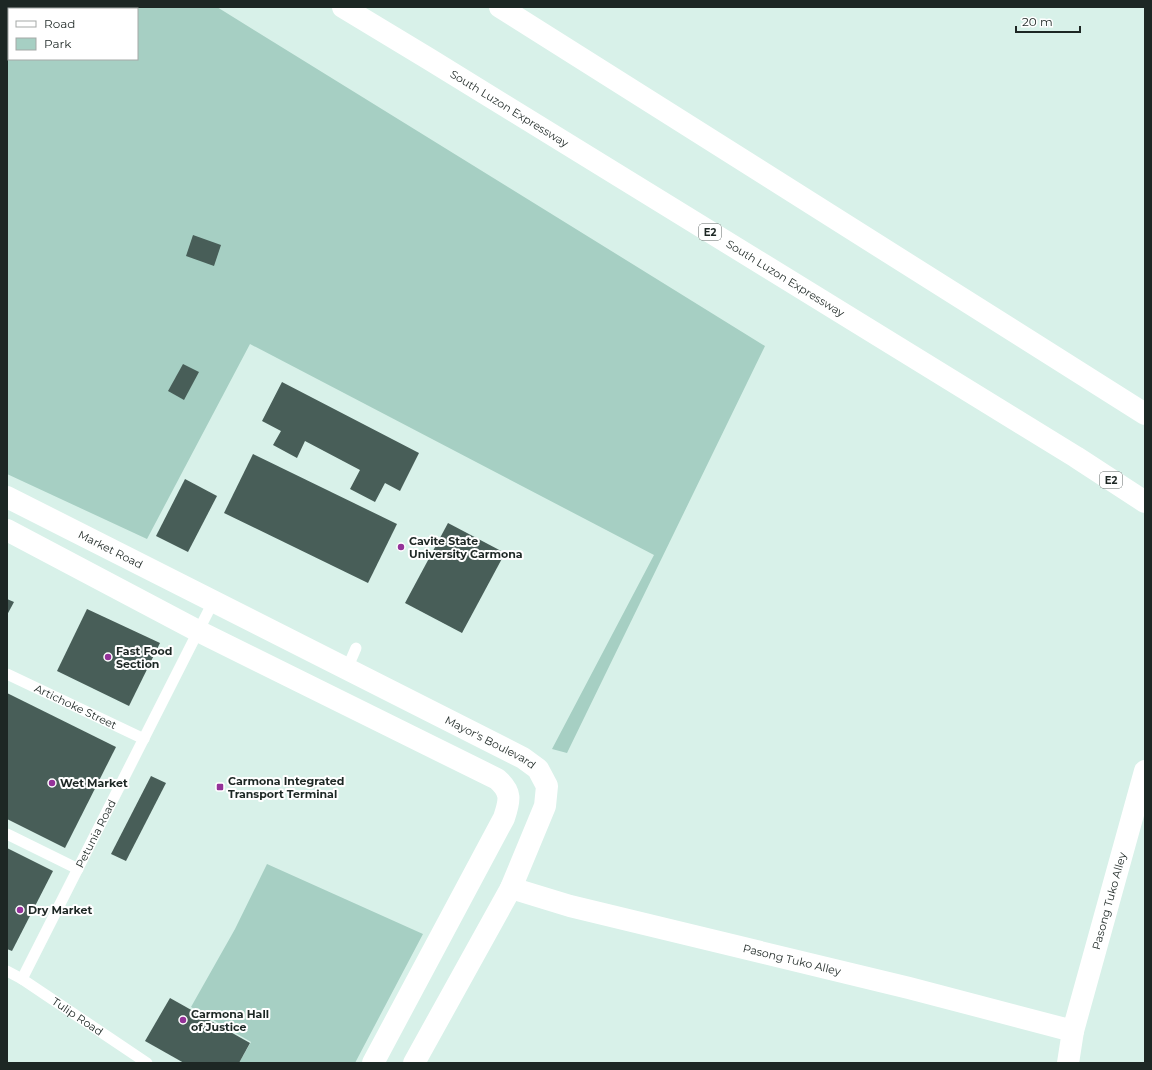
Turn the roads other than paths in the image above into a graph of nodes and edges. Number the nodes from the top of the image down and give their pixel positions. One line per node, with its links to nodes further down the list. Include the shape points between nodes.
1 (343, 7): 5 (main road, South Luzon Expressway / E2)
2 (500, 7): 3 (main road)
3 (1145, 414)
4 (7, 497): 7 (main road, Market Road)
5 (1145, 502)
6 (7, 530): 8 (main road)
7 (213, 602): 8 (lane, Petunia Road); 10 (main road, Mayor's Boulevard)
8 (198, 631): 12 (lane, Petunia Road); 21 (main road, via 498,779 506,786 508,806 504,818)
9 (356, 648): 10 (lane)
10 (347, 669): 16 (main road, Mayor's Boulevard, via 523,758 538,769 547,786 546,806)
11 (7, 674): 12 (lane, Artichoke Street)
12 (144, 739): 15 (lane, Petunia Road)
13 (1145, 771): 19 (main road, Pasong Tuko Alley)
14 (7, 834): 15 (lane)
15 (78, 869): 18 (lane, Petunia Road)
16 (511, 888): 19 (main road, Pasong Tuko Alley, via 570,906 909,988); 22 (main road, Mayor's Boulevard)
17 (7, 971): 18 (lane, Tulip Road)
18 (22, 979): 20 (lane, Tulip Road)
19 (1073, 1031): 23 (main road, Pasong Tuko Alley)
20 (147, 1063)
21 (373, 1063)
22 (414, 1063)
23 (1068, 1063)

